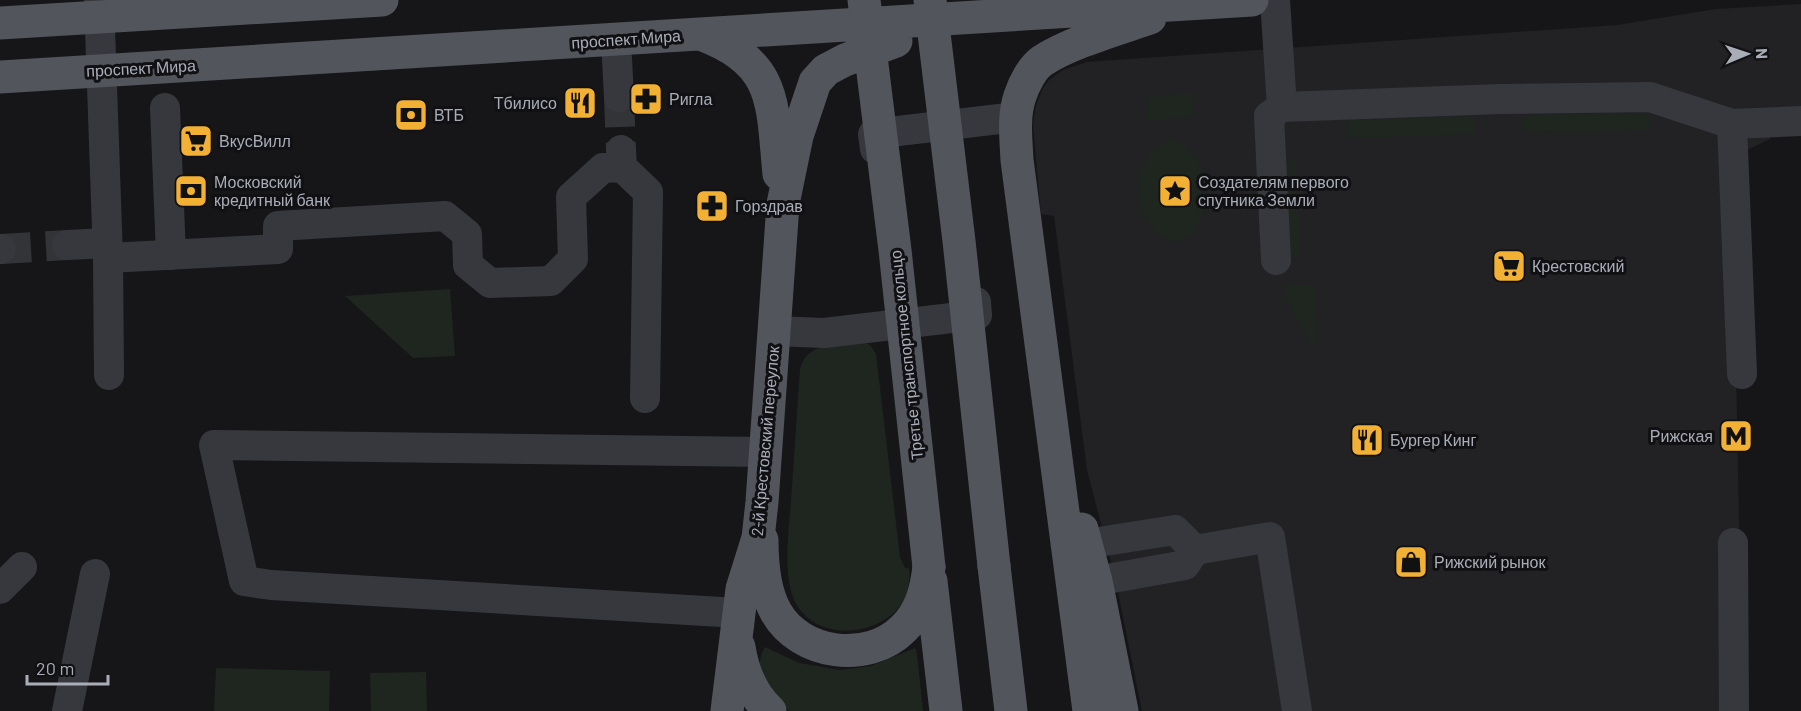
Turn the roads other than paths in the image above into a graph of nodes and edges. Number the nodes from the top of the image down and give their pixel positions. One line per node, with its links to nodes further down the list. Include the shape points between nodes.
1 (382, 0): 7 (main road)
2 (864, 0): 38 (main road, Третье транспортное кольцо, bridge)
3 (930, 0): 47 (main road, bridge)
4 (1252, 0): 6 (main road, проспект Мира)
5 (1275, 0): 15 (street)
6 (1191, 4): 8 (main road, проспект Мира); 17 (main road, via 1109,32 1040,62 1019,97)
7 (99, 9): 9 (main road); 12 (street)
8 (957, 18): 10 (main road, проспект Мира); 21 (main road, 2-й Крестовский переулок, via 826,70 815,82 806,107)
9 (0, 23)
10 (701, 34): 11 (main road, проспект Мира); 21 (main road, 2-й Крестовский переулок, via 739,52 767,86)
11 (616, 40): 12 (main road, проспект Мира); 14 (street)
12 (101, 71): 13 (main road, проспект Мира); 23 (street)
13 (0, 77)
14 (619, 97)
15 (1282, 107): 20 (street, via 1650,96); 25 (street, via 1269,117)
16 (165, 108): 24 (street)
17 (1016, 117): 19 (street); 31 (main road, via 1017,160)
18 (1801, 121): 20 (street)
19 (955, 124): 26 (street, via 873,134); 26 (street, via 977,315)
20 (1732, 124): 28 (street)
21 (783, 204): 27 (main road, 2-й Крестовский переулок)
22 (67, 245): 23 (street)
23 (107, 250): 24 (street); 29 (street)
24 (171, 255): 30 (street, via 278,249 278,226 445,216 467,234 468,265 490,284 551,281 573,259 572,197 603,168 622,159 648,192)
25 (1276, 260)
26 (895, 324): 27 (street, via 813,333)
27 (775, 331): 32 (main road, 2-й Крестовский переулок)
28 (1742, 374)
29 (109, 375)
30 (645, 398)
31 (1053, 436): 35 (main road); 48 (main road)
32 (765, 452): 33 (main road, 2-й Крестовский переулок); 42 (street, via 214,445 244,582)
33 (762, 502): 38 (main road, via 764,574 769,595 788,628 804,640 847,651 888,641 903,630 921,604); 42 (main road, 2-й Крестовский переулок, via 758,538 744,579)
34 (1733, 543): 51 (street)
35 (1086, 544): 36 (street, via 1175,530); 40 (main road)
36 (1195, 550): 40 (street, via 1185,565); 50 (street, via 1270,537)
37 (22, 567): 41 (street)
38 (929, 567): 46 (main road, Третье транспортное кольцо)
39 (95, 574): 43 (street)
40 (1096, 581): 49 (main road)
41 (0, 589)
42 (737, 620): 44 (main road, 2-й Крестовский переулок); 45 (main road, via 748,684)
43 (67, 711)
44 (727, 711)
45 (770, 711)
46 (946, 711)
47 (1011, 711)
48 (1089, 711)
49 (1122, 711)
50 (1297, 711)
51 (1734, 711)

